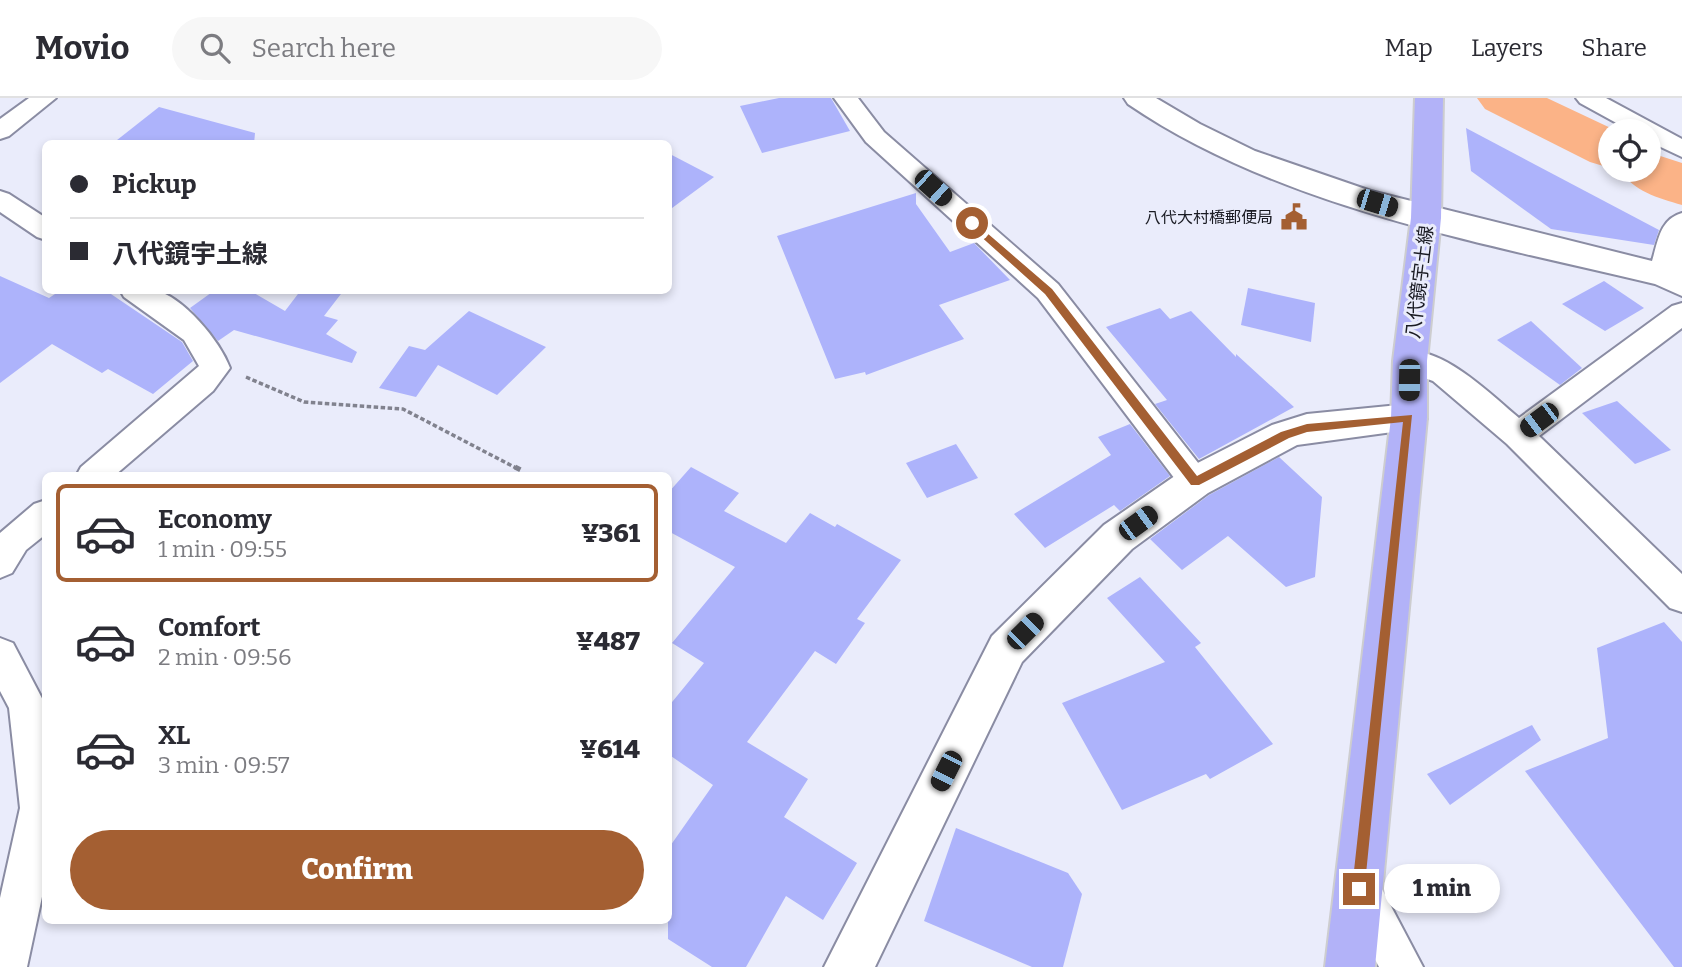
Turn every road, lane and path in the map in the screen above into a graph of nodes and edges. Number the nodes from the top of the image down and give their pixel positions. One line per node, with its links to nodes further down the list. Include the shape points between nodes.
1 (44, 98): 6 (street)
2 (846, 98): 21 (street, via 876,137 1048,291)
3 (1138, 98): 9 (street, via 1166,118 1278,172)
4 (1429, 98): 9 (main road, 八代鏡宇土線)
5 (1588, 98): 7 (street)
6 (0, 131)
7 (1682, 149)
8 (0, 200): 11 (street)
9 (1426, 218): 12 (street); 15 (main road, 八代鏡宇土線)
10 (1679, 227): 12 (street)
11 (42, 228)
12 (1673, 280)
13 (140, 294): 16 (street, via 184,324 212,352)
14 (1682, 313): 18 (street)
15 (1410, 361): 17 (main road, 八代鏡宇土線); 18 (street, via 1443,373)
16 (215, 368): 19 (path, via 304,402 403,410); 20 (street)
17 (1409, 418): 21 (street, via 1307,428); 26 (main road, 八代鏡宇土線)
18 (1518, 435): 24 (street)
19 (523, 471)
20 (97, 472)
21 (1195, 482): 28 (street, via 1118,537 1007,649)
22 (42, 517): 23 (street, via 14,540)
23 (0, 563)
24 (1682, 597)
25 (0, 655): 27 (street, via 27,706 40,808)
26 (1359, 889): 29 (main road, 八代鏡宇土線); 30 (street)
27 (6, 967)
28 (849, 967)
29 (1350, 967)
30 (1402, 967)

